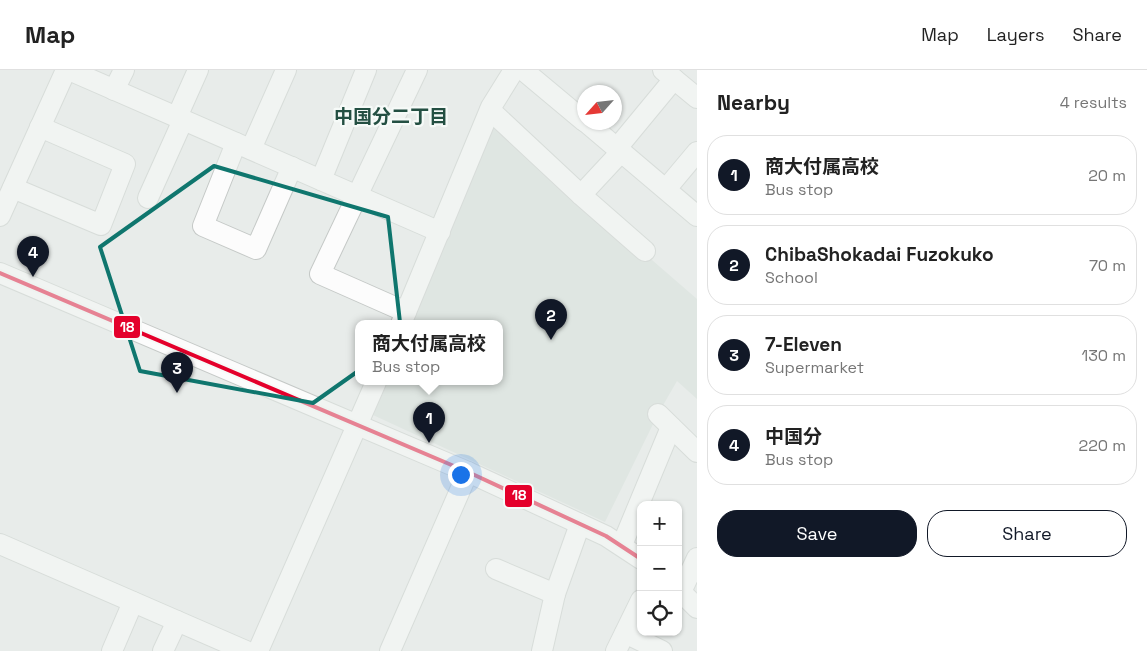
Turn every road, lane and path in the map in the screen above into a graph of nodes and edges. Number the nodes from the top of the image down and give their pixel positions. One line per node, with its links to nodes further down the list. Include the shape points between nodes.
1 (67, 70): 10 (street); 15 (street)
2 (124, 70): 10 (street)
3 (198, 70): 14 (street)
4 (286, 70): 17 (street)
5 (366, 70): 21 (street)
6 (417, 70): 25 (street)
7 (514, 70): 12 (street)
8 (523, 70): 13 (street)
9 (672, 74): 11 (street); 18 (street)
10 (114, 90): 14 (street)
11 (697, 98)
12 (490, 110): 24 (street); 29 (street)
13 (577, 115)
14 (180, 119): 17 (street); 26 (street)
15 (40, 127): 22 (street); 22 (street, via 125,164 101,225)
16 (595, 130): 18 (street)
17 (243, 146): 20 (street); 20 (street, via 203,226 256,249)
18 (619, 150): 23 (street); 24 (street)
19 (697, 152): 23 (street)
20 (292, 167): 21 (street)
21 (321, 180): 25 (street)
22 (13, 188): 27 (street)
23 (666, 189): 28 (street)
24 (580, 194): 30 (street)
25 (358, 196): 29 (street); 32 (street, via 320,274)
26 (148, 198)
27 (0, 216)
28 (697, 216)
29 (440, 232): 32 (street)
30 (645, 250)
31 (0, 273): 34 (street)
32 (404, 318)
33 (375, 385): 34 (street)
34 (357, 426): 36 (street); 54 (street)
35 (697, 452): 39 (street, via 664,421)
36 (468, 472): 37 (street); 55 (street)
37 (580, 524): 39 (street); 45 (street)
38 (0, 544): 46 (street)
39 (622, 545): 40 (street)
40 (637, 556)
41 (697, 558): 43 (street)
42 (496, 569): 45 (street)
43 (682, 587)
44 (682, 593): 48 (street)
45 (555, 594): 56 (street)
46 (132, 602): 49 (street); 51 (street)
47 (637, 608): 50 (street)
48 (697, 608)
49 (176, 621): 52 (street); 53 (street)
50 (625, 633): 57 (street); 58 (street)
51 (112, 651)
52 (163, 651)
53 (246, 651)
54 (258, 651)
55 (390, 651)
56 (542, 651)
57 (616, 651)
58 (662, 651)

